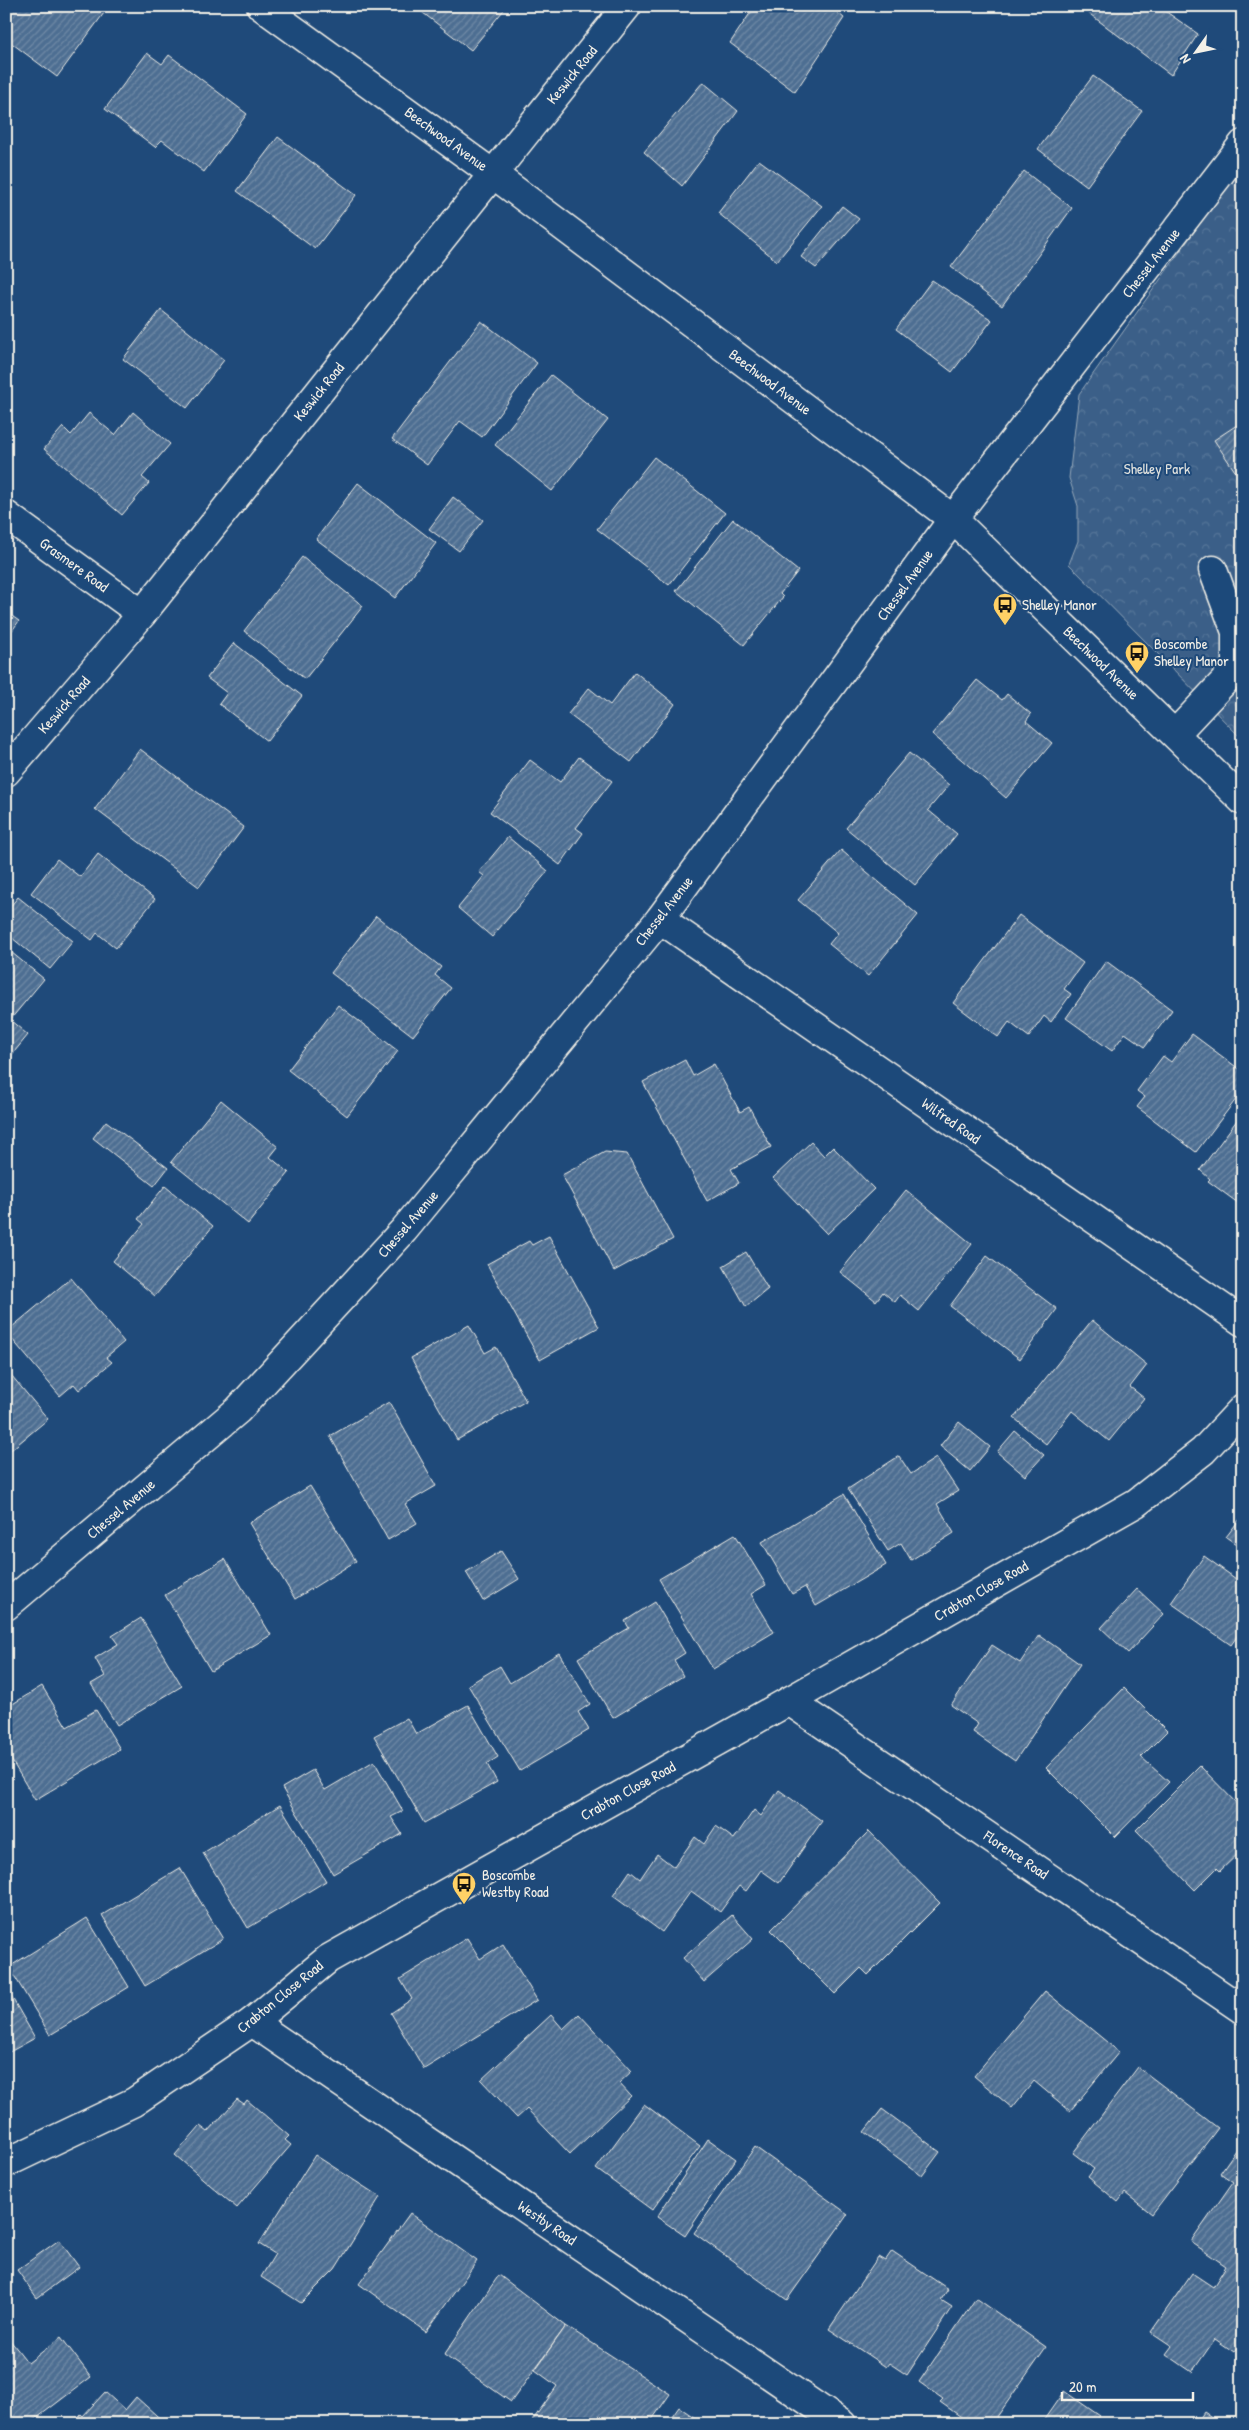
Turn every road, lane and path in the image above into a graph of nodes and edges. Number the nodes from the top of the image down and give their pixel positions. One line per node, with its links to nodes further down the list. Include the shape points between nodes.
1 (261, 6): 4 (street, Beechwood Avenue)
2 (627, 6): 4 (street, Keswick Road)
3 (1243, 144): 6 (street, Chessel Avenue)
4 (493, 174): 6 (street, Beechwood Avenue); 8 (street, Keswick Road)
5 (6, 515): 8 (street, Grasmere Road)
6 (953, 519): 9 (street, Beechwood Avenue); 12 (street, Chessel Avenue)
7 (1213, 570): 9 (street, via 1236,632 1236,669)
8 (142, 614): 10 (street, Keswick Road)
9 (1175, 734): 11 (street, Beechwood Avenue)
10 (6, 772)
11 (1243, 801)
12 (660, 919): 13 (street, Wilfred Road); 15 (street, Chessel Avenue, via 404,1230 238,1410)
13 (1243, 1322)
14 (1243, 1408): 16 (street, Crabton Close Road, via 1203,1451 1136,1503)
15 (6, 1606)
16 (789, 1700): 17 (street, Florence Road); 18 (street, Crabton Close Road, via 328,1959)
17 (1243, 2010)
18 (252, 2022): 19 (street, Crabton Close Road, via 134,2102); 20 (street, Westby Road)
19 (6, 2163)
20 (842, 2424)

